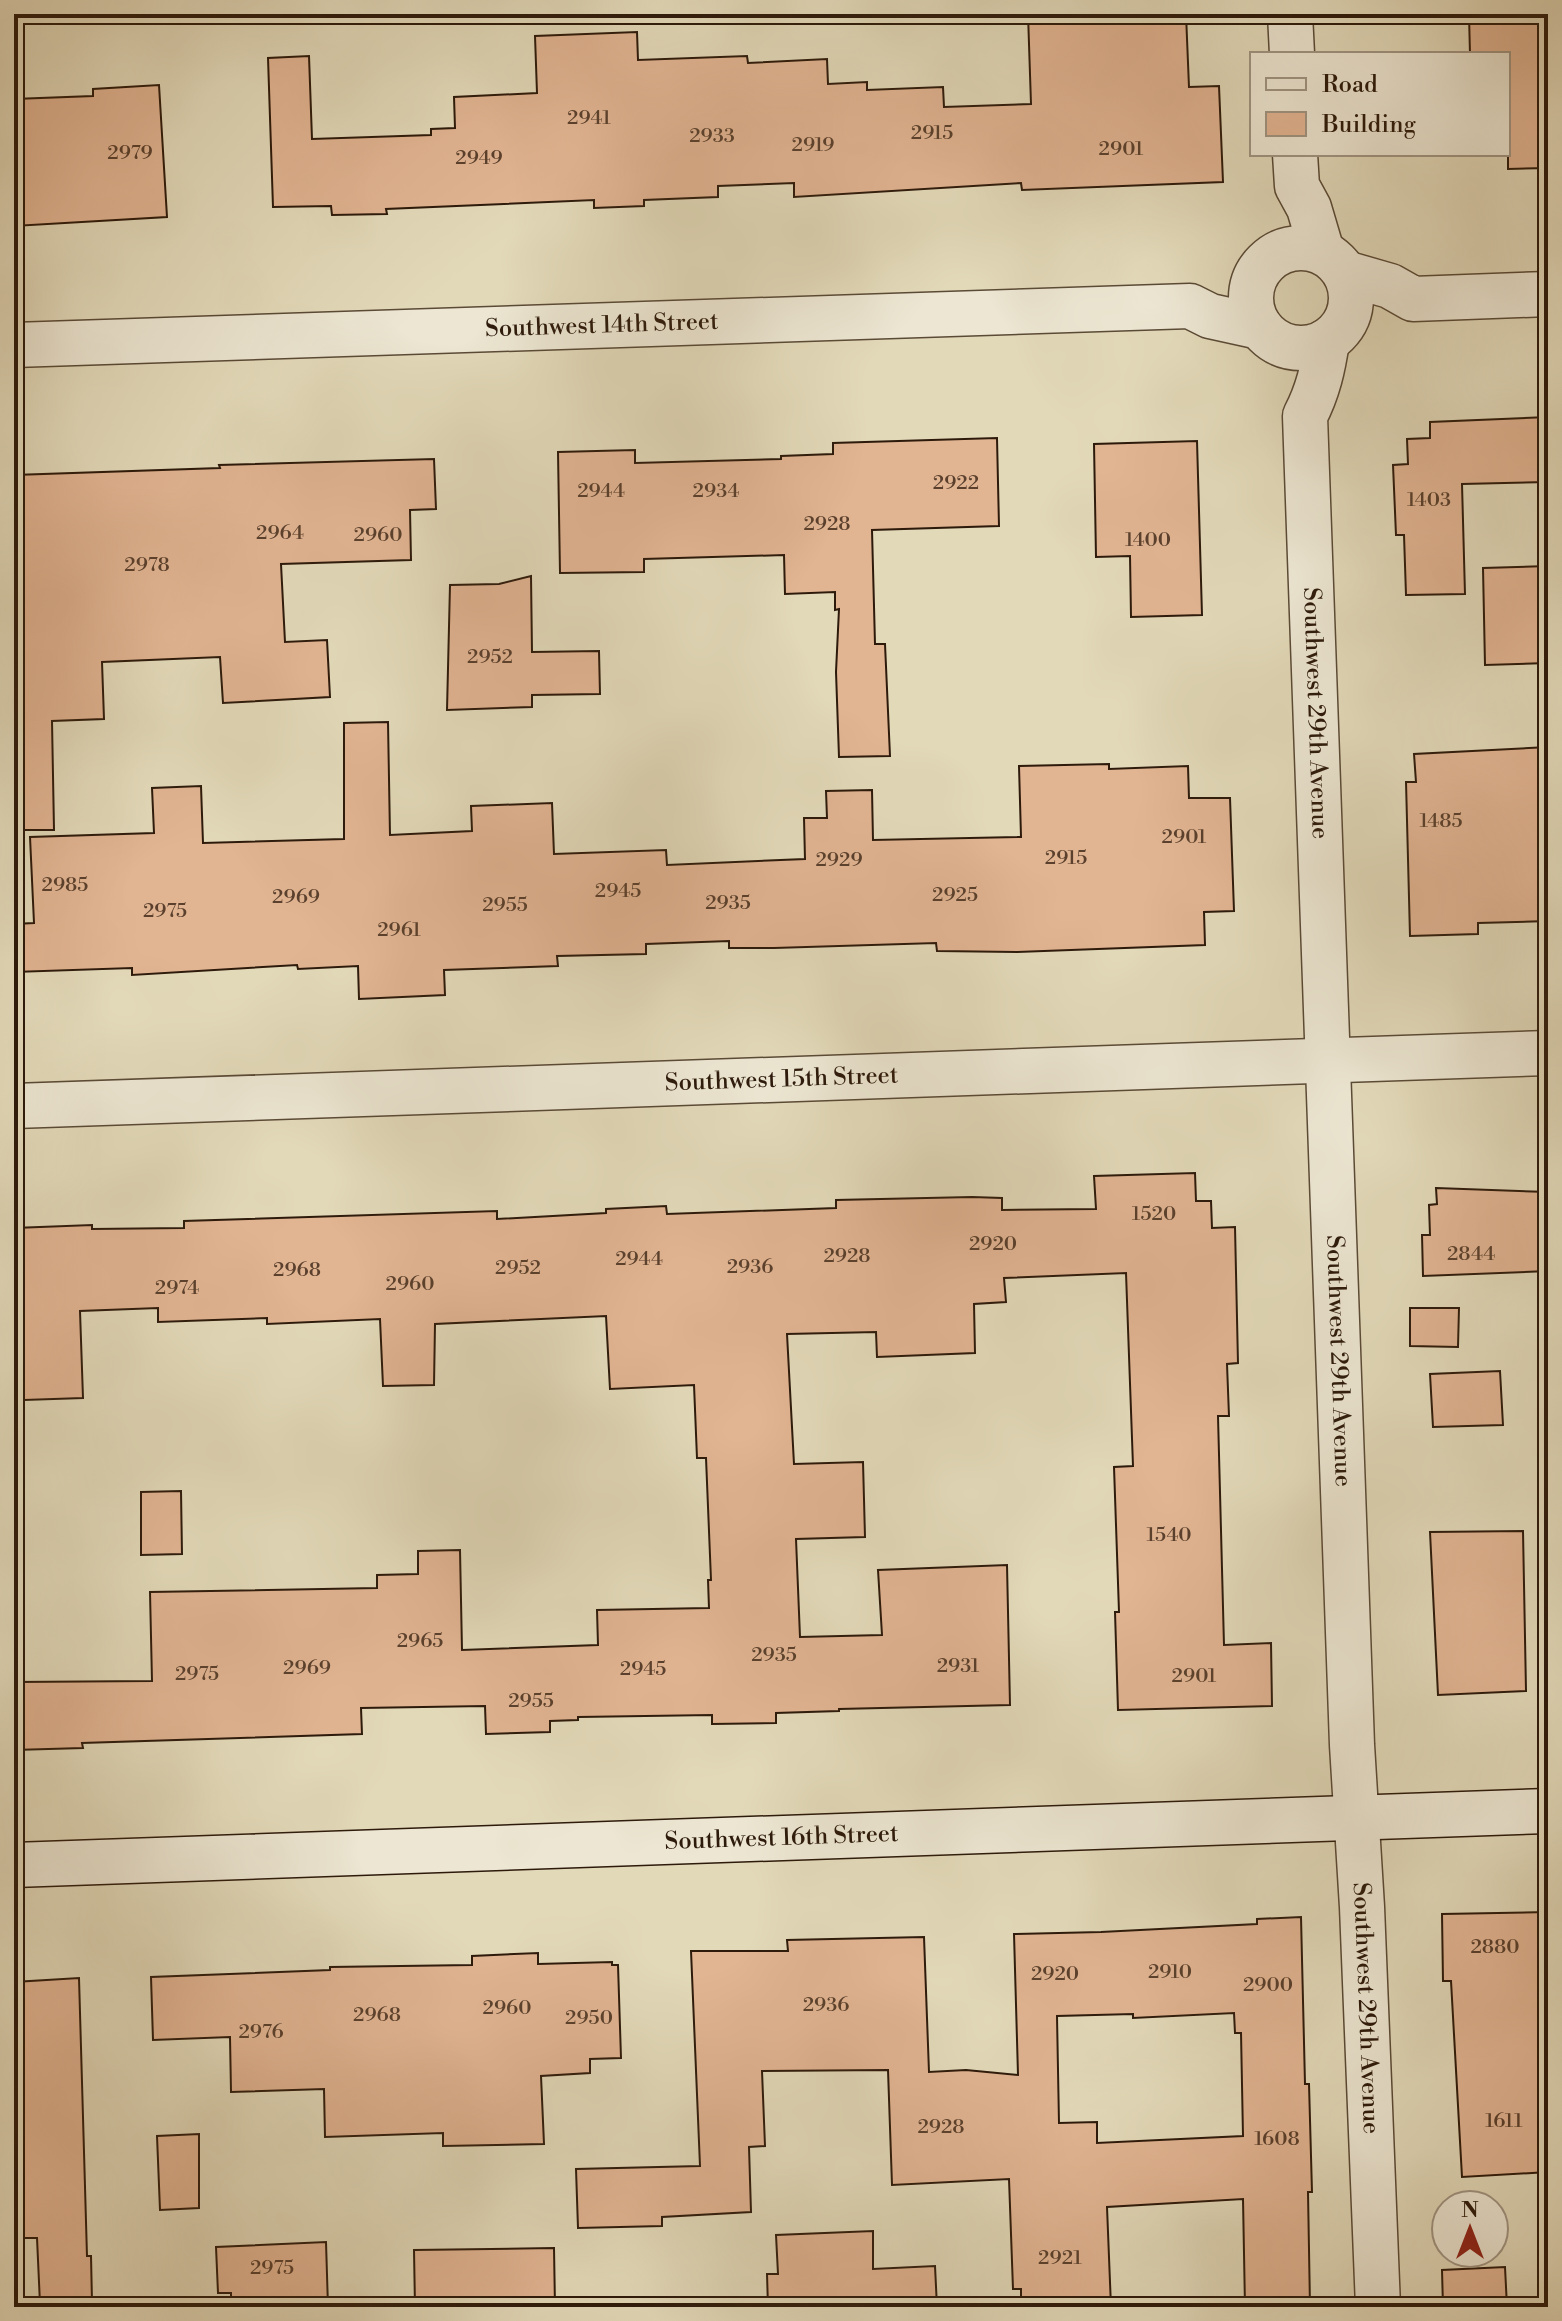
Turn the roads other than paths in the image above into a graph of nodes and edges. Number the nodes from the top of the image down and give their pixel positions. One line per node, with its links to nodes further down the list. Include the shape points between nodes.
1 (1290, 14): 2 (street)
2 (1292, 52)
3 (1296, 170): 4 (street); 5 (street)
4 (1334, 263): 5 (street, via 1307,248 1291,249); 7 (street); 9 (street, via 1351,290 1351,307)
5 (1267, 264): 8 (street, Southwest 14th Street); 10 (street, via 1251,291 1252,310)
6 (1548, 294): 7 (street)
7 (1413, 299): 9 (street, via 1391,315)
8 (1190, 306): 10 (street, Southwest 14th Street); 11 (street, Southwest 14th Street)
9 (1336, 332): 10 (street, via 1304,348 1291,348); 12 (street, Southwest 29th Avenue)
10 (1270, 335): 12 (street, Southwest 29th Avenue, via 1291,394)
11 (14, 345)
12 (1305, 416): 14 (street, Southwest 29th Avenue)
13 (1548, 1053): 14 (street, Southwest 15th Street)
14 (1327, 1061): 15 (street, Southwest 15th Street); 17 (street, Southwest 29th Avenue)
15 (14, 1106)
16 (1548, 1811): 17 (street, Southwest 16th Street)
17 (1356, 1817): 18 (street, Southwest 16th Street); 19 (street, Southwest 29th Avenue)
18 (14, 1865)
19 (1378, 2307)

